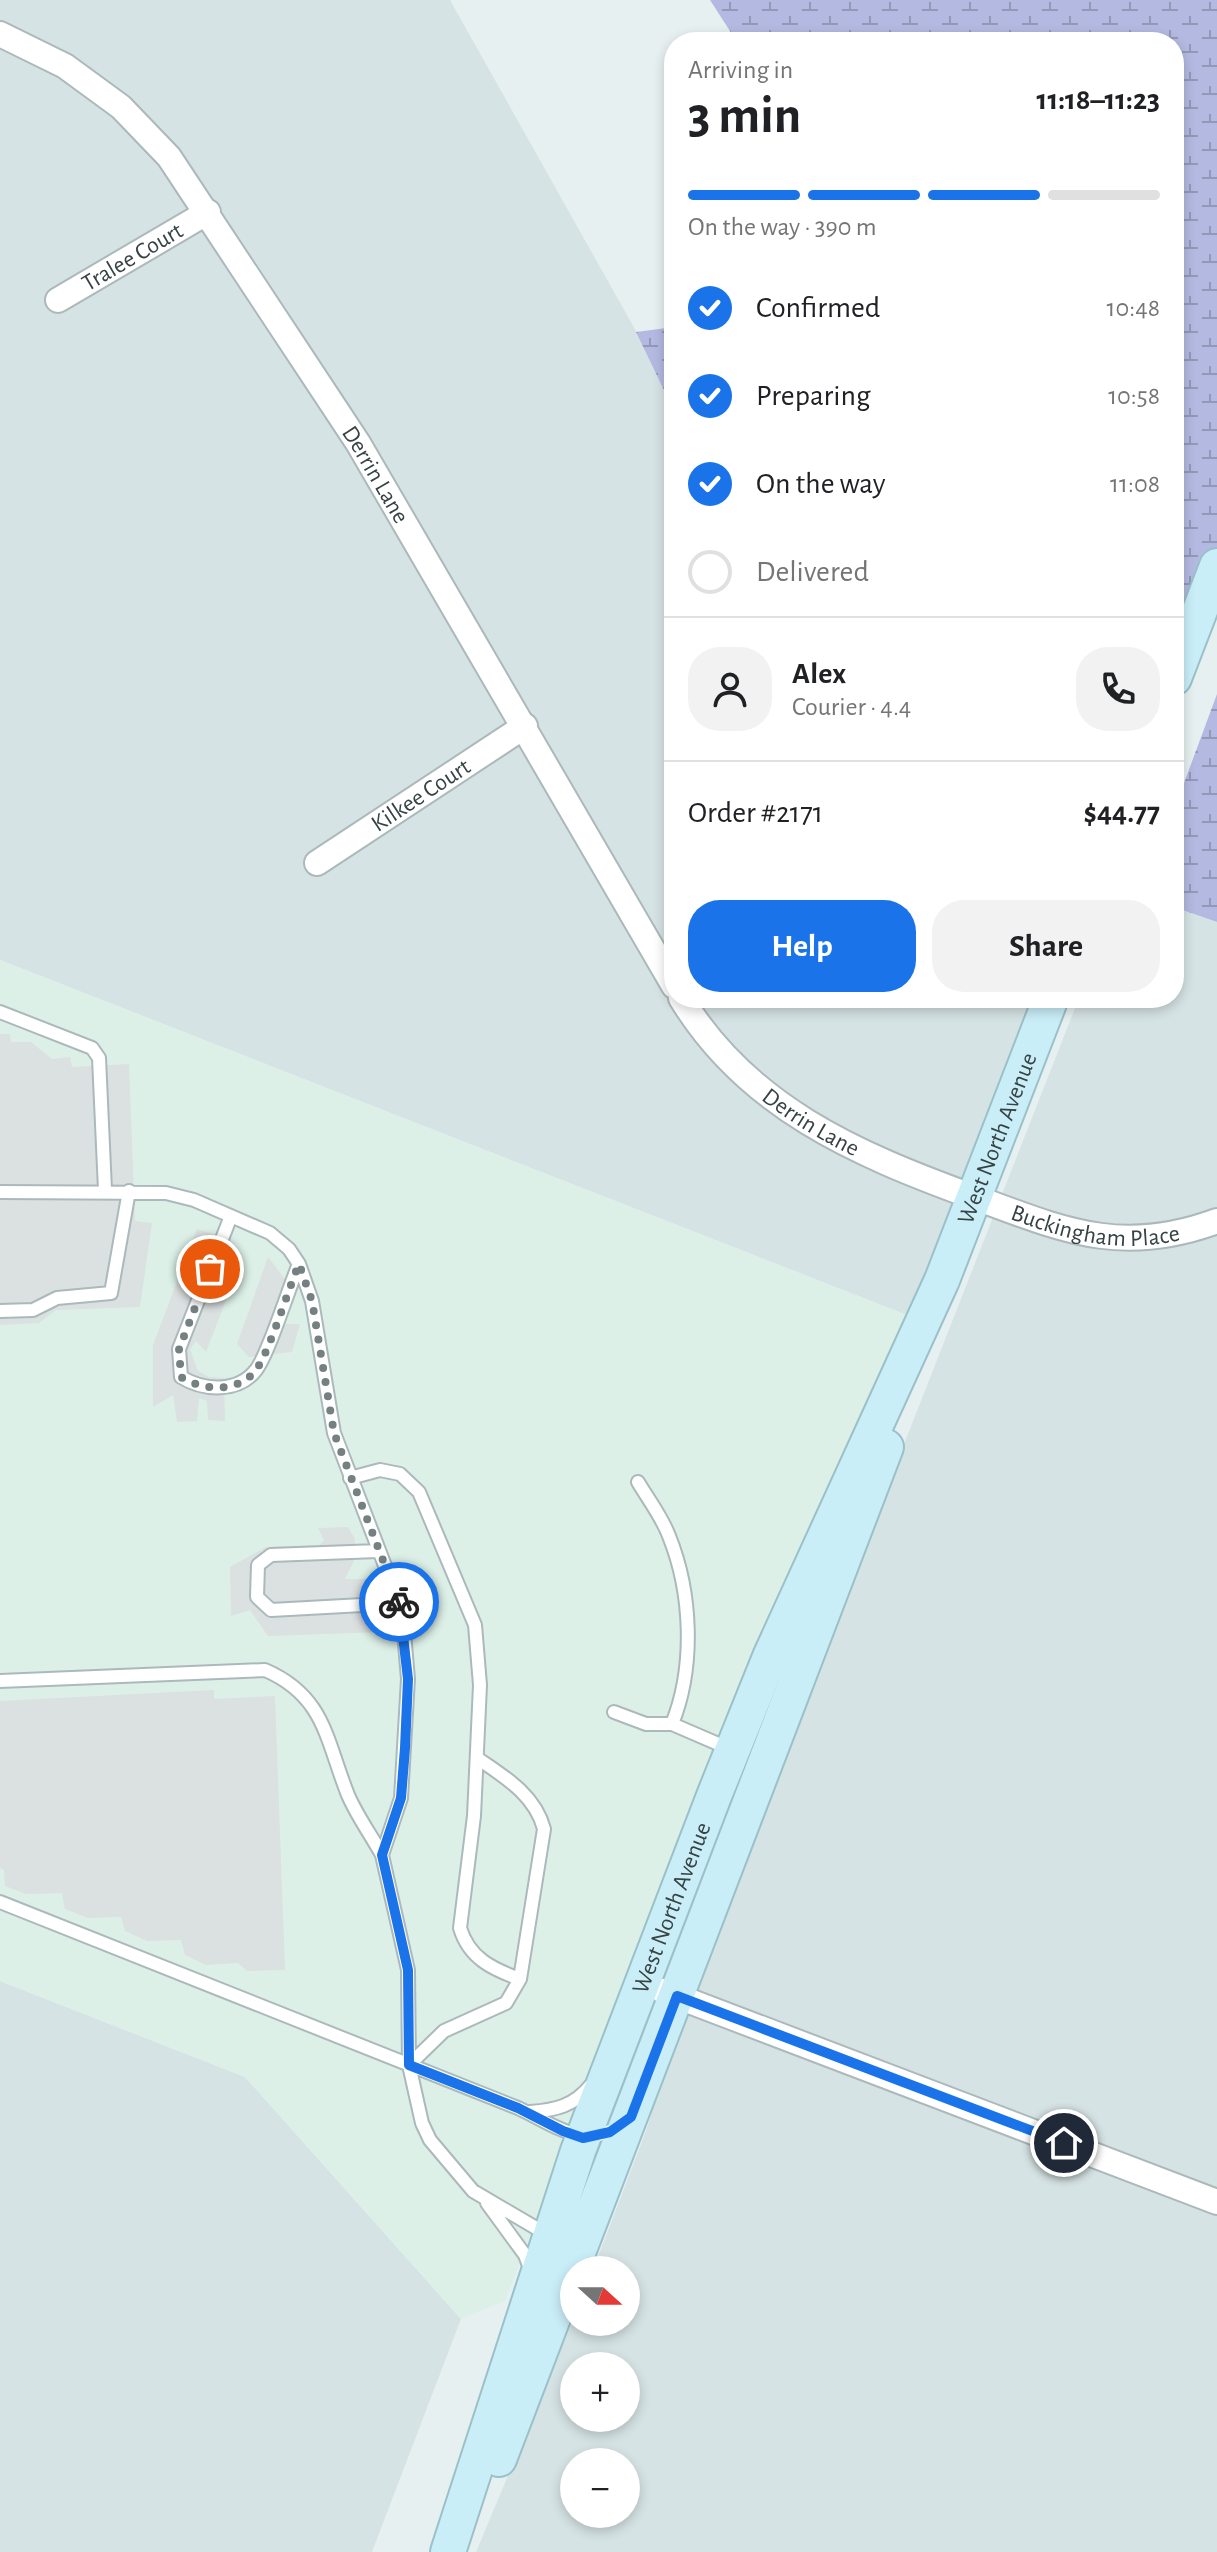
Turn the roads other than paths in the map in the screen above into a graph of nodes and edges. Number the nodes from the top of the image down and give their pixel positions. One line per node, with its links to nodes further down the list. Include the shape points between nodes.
1 (0, 34): 2 (street, Derrin Lane, via 65,66 121,107 169,157)
2 (208, 212): 3 (street, Tralee Court); 6 (street, Derrin Lane, via 358,443)
3 (58, 300)
4 (1217, 566): 5 (main road)
5 (1184, 652)
6 (525, 726): 7 (street, Kilkee Court); 8 (street, Derrin Lane)
7 (317, 863)
8 (664, 969)
9 (689, 1008): 15 (street, Derrin Lane, via 763,1092 825,1135 899,1171)
10 (1047, 1008): 15 (main road, West North Avenue)
11 (0, 1012): 12 (lane, via 92,1048 99,1058)
12 (105, 1190): 13 (lane); 14 (lane)
13 (129, 1191): 16 (lane, via 166,1193); 19 (lane, via 111,1293 57,1298 33,1310)
14 (0, 1192)
15 (975, 1198): 17 (street, Buckingham Place, via 1053,1228 1115,1239 1196,1229); 27 (main road, West North Avenue, via 848,1482)
16 (231, 1216): 18 (lane, via 270,1233); 18 (lane, via 179,1349 181,1377 197,1387 235,1386 256,1370)
17 (1217, 1221)
18 (299, 1264): 20 (lane, via 312,1301 334,1433)
19 (0, 1311)
20 (350, 1478): 22 (lane); 28 (lane, via 380,1470 400,1474 419,1492 475,1625 480,1685)
21 (638, 1482): 26 (lane, via 669,1535 685,1598 688,1649 682,1700)
22 (378, 1551): 23 (lane); 23 (lane, via 271,1555 258,1565 257,1597 271,1610)
23 (399, 1603): 29 (lane, via 408,1679 405,1748 401,1798)
24 (0, 1681): 29 (lane, via 265,1670 285,1679 306,1695 319,1715 349,1798)
25 (614, 1712): 26 (lane, via 646,1724)
26 (672, 1724): 27 (lane)
27 (749, 1757): 32 (main road, West North Avenue); 33 (main road, West North Avenue)
28 (477, 1758): 31 (lane, via 539,1810 544,1829); 31 (lane, via 460,1928 465,1944 491,1969)
29 (382, 1855): 34 (lane, via 408,1970)
30 (0, 1902): 34 (lane)
31 (520, 1979): 34 (lane, via 506,2003 444,2031)
32 (638, 1994): 33 (street); 35 (lane, via 589,2088 564,2107); 37 (main road, West North Avenue)
33 (677, 1996): 36 (main road, West North Avenue); 39 (street)
34 (409, 2065): 35 (lane); 38 (lane, via 430,2140)
35 (527, 2112): 37 (lane)
36 (631, 2117): 37 (lane, via 610,2132); 41 (main road, West North Avenue)
37 (583, 2138): 40 (main road, West North Avenue)
38 (485, 2200): 40 (lane); 40 (lane, via 525,2255)
39 (1217, 2202)
40 (551, 2260): 41 (lane); 42 (main road, West North Avenue)
41 (512, 2426): 43 (main road, West North Avenue)
42 (448, 2552)
43 (461, 2552)

